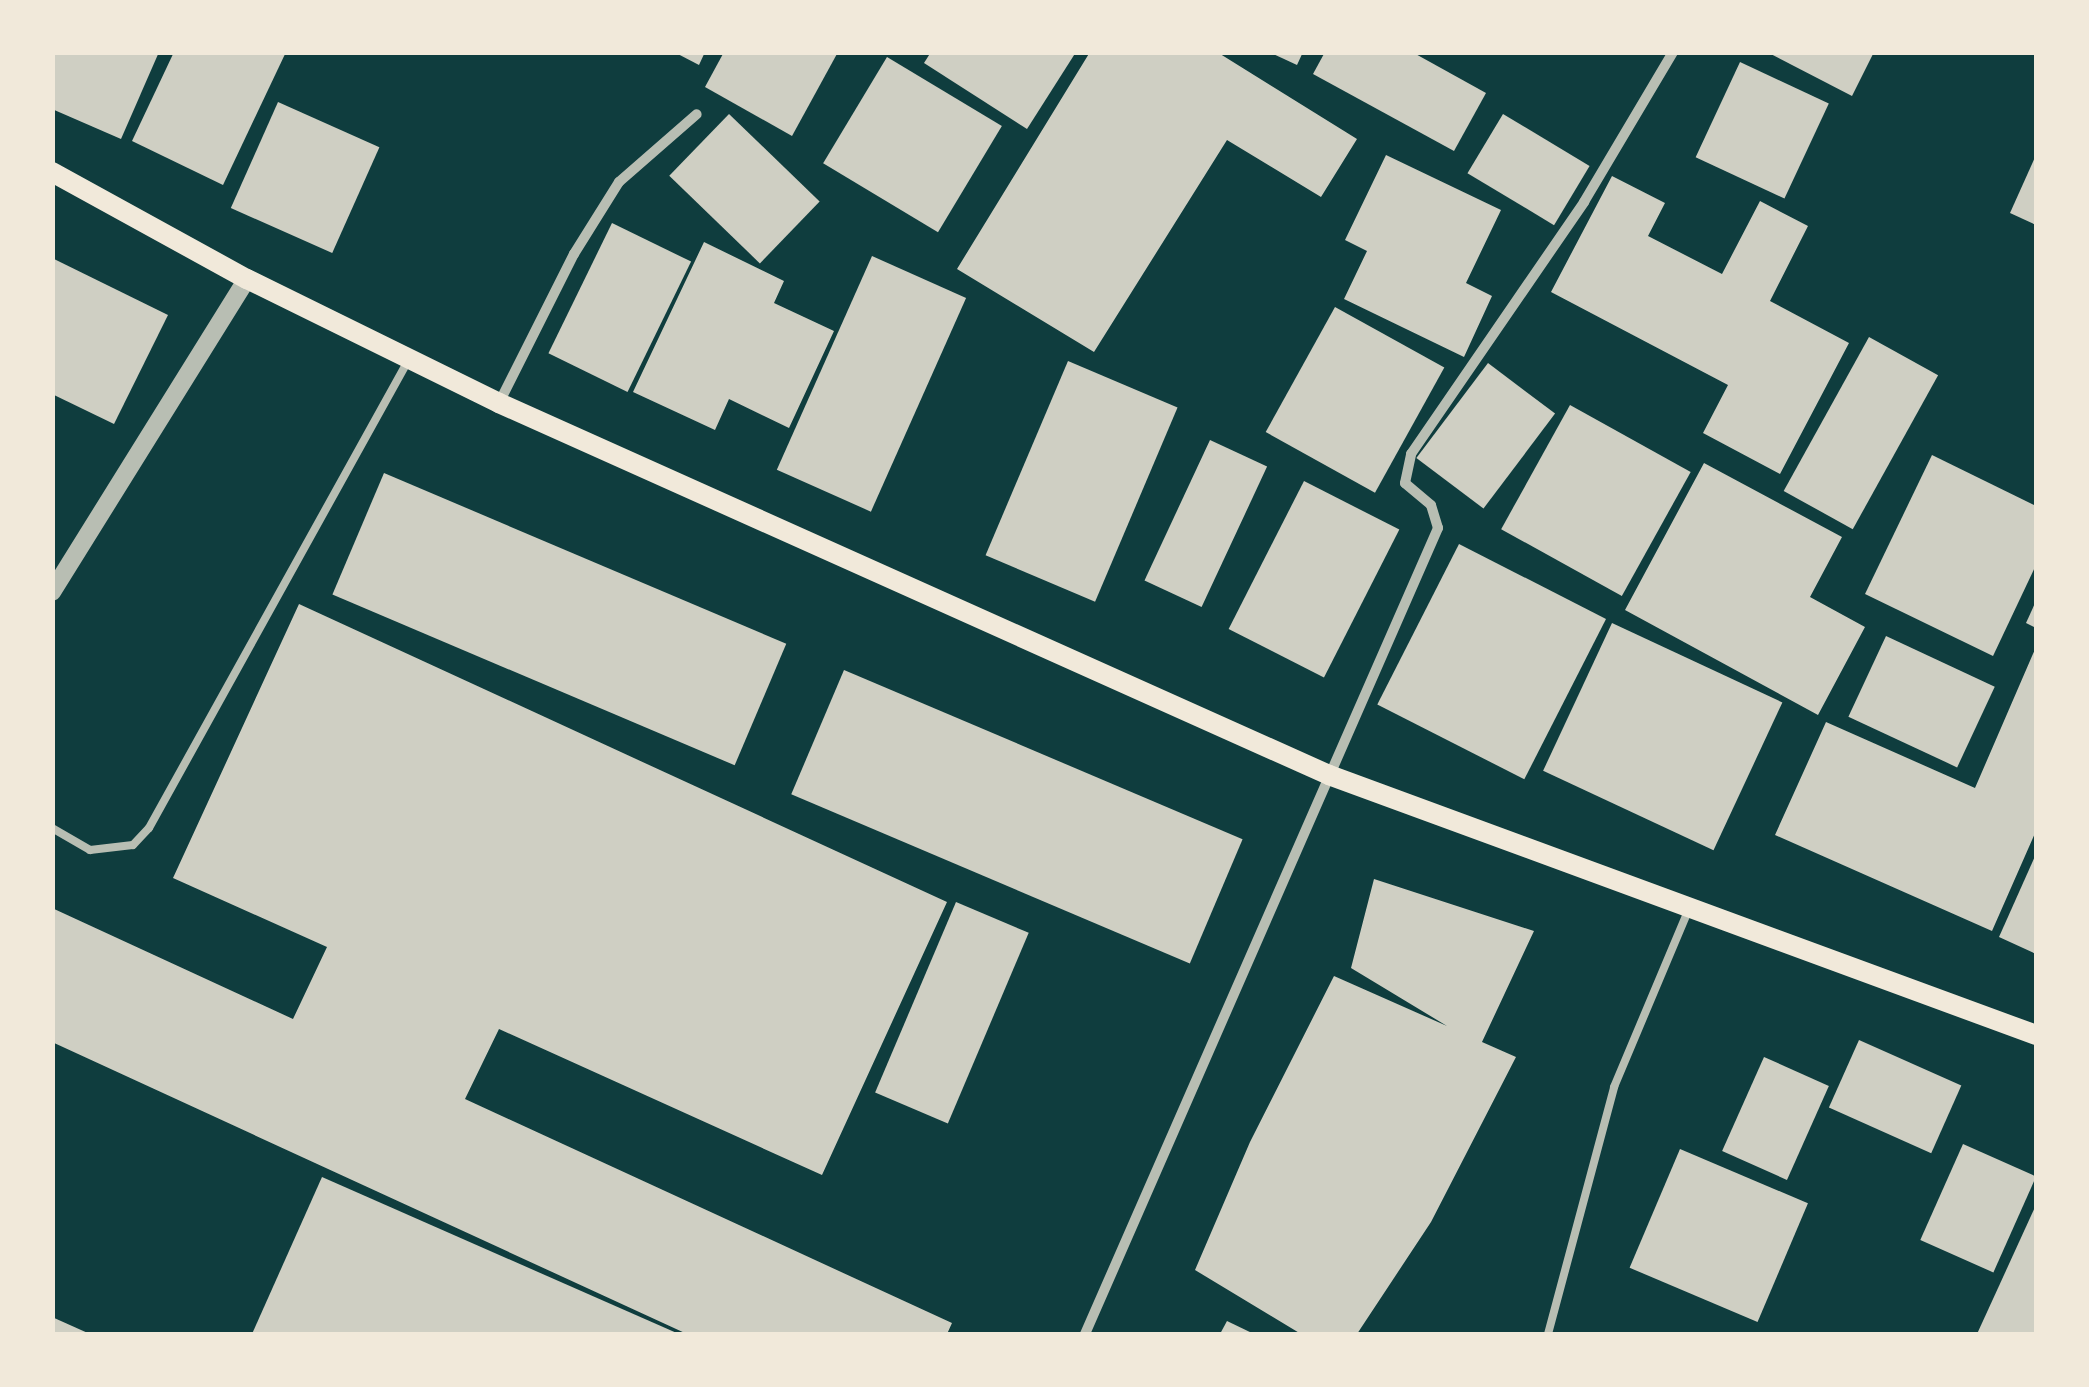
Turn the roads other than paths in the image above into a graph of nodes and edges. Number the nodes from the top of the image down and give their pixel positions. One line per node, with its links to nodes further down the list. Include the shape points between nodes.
1 (1673, 52): 8 (street, via 1584,202 1412,454 1405,483 1431,505 1438,528)
2 (697, 114): 6 (street, via 619,182 574,254)
3 (52, 172): 4 (main road)
4 (246, 279): 5 (main road); 7 (street)
5 (409, 359): 6 (main road); 9 (lane, via 149,828 134,845 90,850)
6 (500, 403): 8 (main road)
7 (52, 592)
8 (1329, 776): 10 (main road); 12 (street)
9 (52, 828)
10 (1689, 909): 11 (main road); 13 (lane, via 1614,1086)
11 (2036, 1035)
12 (1085, 1334)
13 (1548, 1334)

